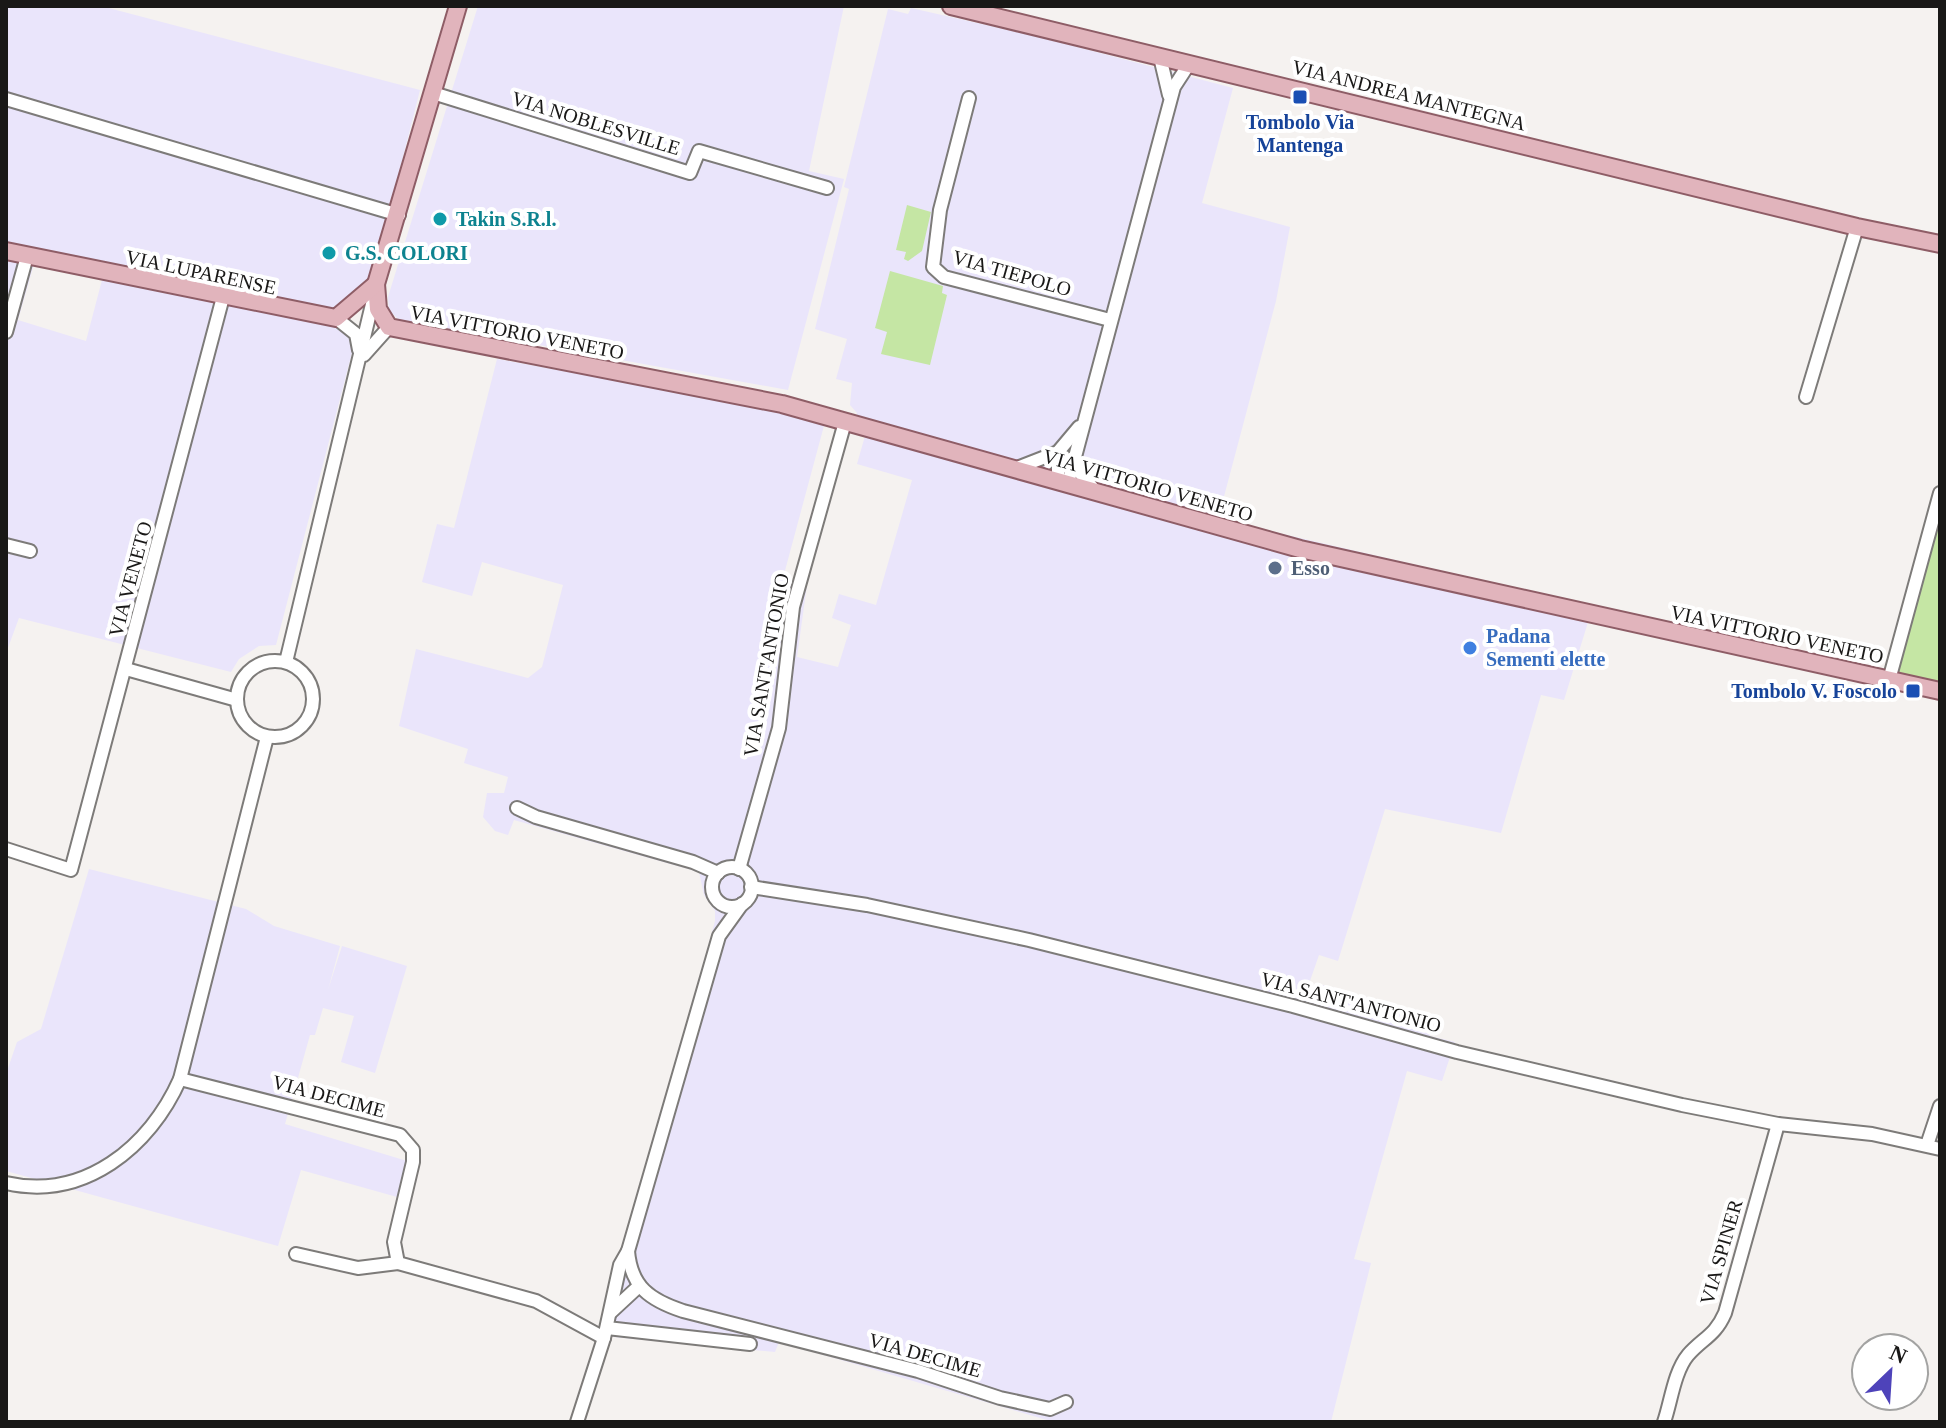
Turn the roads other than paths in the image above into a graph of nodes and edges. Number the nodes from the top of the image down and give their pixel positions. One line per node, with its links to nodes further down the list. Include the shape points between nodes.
1 (458, 6): 6 (main road)
2 (951, 6): 3 (main road, VIA ANDREA MANTEGNA)
3 (1160, 57): 4 (main road, VIA ANDREA MANTEGNA); 5 (street)
4 (1182, 65): 5 (street); 9 (street); 12 (main road, VIA ANDREA MANTEGNA)
5 (1168, 79): 9 (street)
6 (433, 93): 10 (street, VIA NOBLESVILLE, via 690,173 699,151); 11 (main road)
7 (969, 98): 19 (street, VIA TIEPOLO, via 940,210 933,267 944,277)
8 (6, 99): 11 (street)
9 (1169, 106): 19 (street)
10 (827, 188)
11 (399, 215): 16 (main road)
12 (1857, 227): 13 (main road, VIA ANDREA MANTEGNA); 23 (street)
13 (1940, 244)
14 (6, 251): 15 (main road, VIA LUPARENSE)
15 (27, 256): 17 (main road, VIA LUPARENSE); 21 (street)
16 (376, 284): 18 (main road); 20 (main road, via 378,309); 22 (street)
17 (223, 297): 18 (main road, VIA LUPARENSE); 35 (street, VIA VENETO)
18 (336, 318): 22 (street, via 356,334)
19 (1110, 320): 24 (street)
20 (389, 327): 22 (street, VIA VITTORIO VENETO); 25 (main road, VIA VITTORIO VENETO, via 782,404)
21 (6, 332)
22 (360, 361): 34 (street)
23 (1806, 397)
24 (1083, 420): 26 (street); 27 (street)
25 (845, 422): 28 (main road, VIA VITTORIO VENETO); 42 (street, VIA SANT'ANTONIO, via 793,607 779,728)
26 (1058, 452): 28 (street); 29 (street)
27 (1075, 459): 29 (street); 30 (street)
28 (1017, 468): 29 (main road, VIA VITTORIO VENETO)
29 (1063, 482): 30 (main road, VIA VITTORIO VENETO)
30 (1097, 493): 36 (main road, VIA VITTORIO VENETO, via 1300,549)
31 (1940, 493): 36 (street)
32 (6, 545): 33 (street)
33 (30, 551)
34 (286, 662): 38 (street, via 251,669); 39 (street, via 305,674 313,706 292,734)
35 (126, 669): 38 (street); 41 (street, VIA VENETO, via 71,870)
36 (1889, 680): 37 (main road, VIA VITTORIO VENETO)
37 (1940, 691)
38 (237, 700): 39 (street, via 246,723)
39 (267, 737): 48 (street)
40 (517, 808): 43 (street)
41 (6, 849)
42 (739, 869): 43 (street); 44 (street)
43 (718, 873): 45 (street, via 712,885)
44 (751, 887): 46 (street); 50 (street, VIA SANT'ANTONIO, via 867,905 1029,940 1457,1052)
45 (717, 900): 46 (street, via 726,906); 47 (street)
46 (742, 904): 47 (street)
47 (719, 936): 53 (street)
48 (180, 1079): 52 (street, via 142,1141 93,1175 34,1189); 55 (street, VIA DECIME, via 400,1135 409,1142 413,1162 394,1242)
49 (1940, 1106): 51 (street)
50 (1778, 1124): 51 (street, VIA SANT'ANTONIO); 62 (street, VIA SPINER, via 1725,1313 1716,1332 1682,1365)
51 (1934, 1147)
52 (6, 1183)
53 (628, 1251): 56 (street); 57 (street)
54 (296, 1254): 55 (street, via 358,1268)
55 (398, 1263): 58 (street, via 525,1297)
56 (635, 1283): 57 (street); 58 (street); 60 (street, VIA DECIME, via 659,1303 683,1311 918,1371 1000,1398 1050,1409)
57 (614, 1288): 58 (street)
58 (607, 1327): 59 (street); 61 (street)
59 (750, 1344)
60 (1066, 1402)
61 (577, 1422)
62 (1664, 1422)

